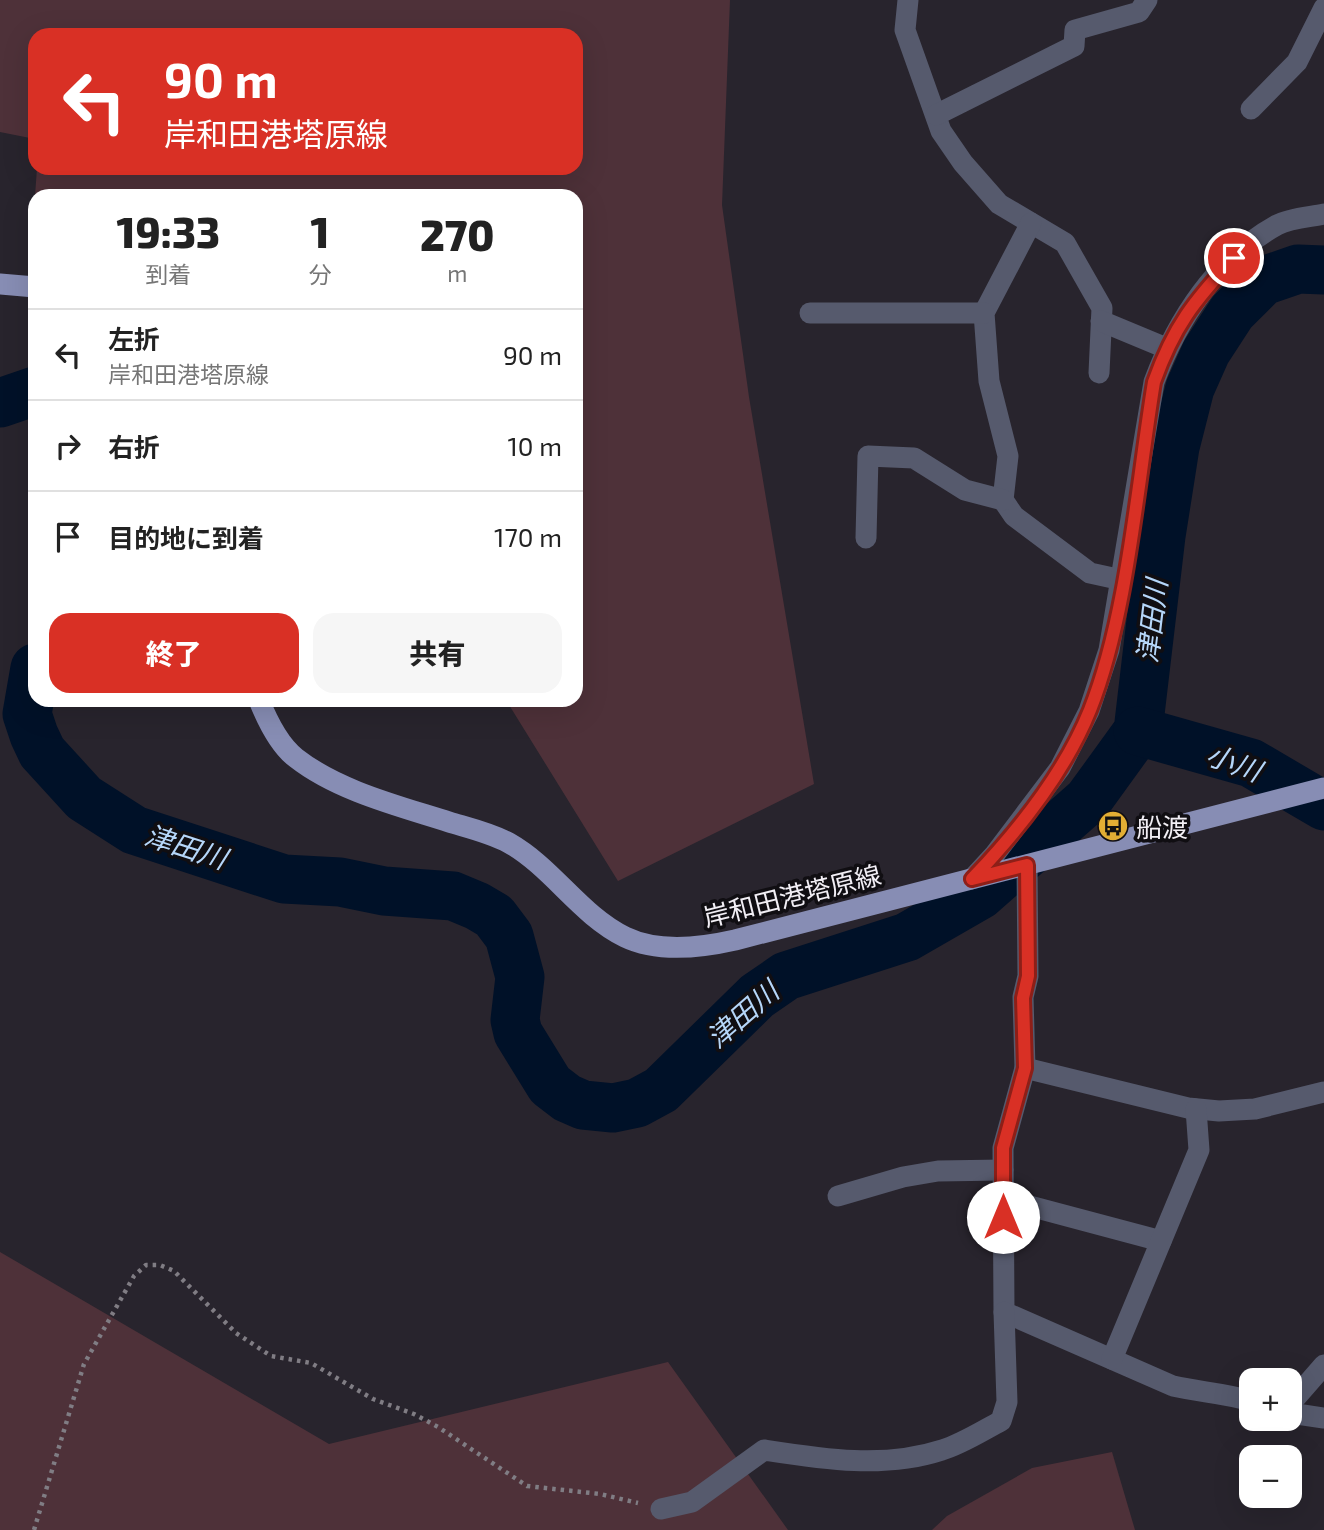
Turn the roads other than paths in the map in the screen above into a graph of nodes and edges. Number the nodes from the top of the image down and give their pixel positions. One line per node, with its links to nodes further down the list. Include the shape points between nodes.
1 (908, 0): 5 (street, via 905,30)
2 (1147, 0): 5 (street, via 1139,12 1075,30 1074,46)
3 (1324, 8): 4 (street, via 1297,62)
4 (1251, 109)
5 (936, 115): 7 (street, via 963,163 999,204)
6 (1324, 214): 13 (street, via 1278,224 1234,258 1193,302)
7 (1031, 223): 11 (street); 12 (street, via 1065,243 1102,308)
8 (0, 284): 9 (main road)
9 (28, 286)
10 (810, 313): 11 (street)
11 (984, 313): 15 (street, via 989,381 1008,456)
12 (1101, 321): 13 (street); 14 (street)
13 (1166, 348): 17 (street, via 1154,382)
14 (1099, 373)
15 (1003, 500): 16 (street, via 965,490 914,458 868,456); 17 (street, via 1014,516 1090,573)
16 (866, 538)
17 (1122, 580): 21 (street, via 1109,650 1089,711 1060,768)
18 (263, 707): 21 (main road, 岸和田港塔原線, via 295,757 369,794 508,843 602,922 645,943 707,946)
19 (1324, 788): 20 (main road, 岸和田港塔原線)
20 (1027, 865): 21 (main road, 岸和田港塔原線); 22 (street)
21 (972, 879)
22 (1025, 1068): 24 (street); 25 (street, via 1003,1148)
23 (1324, 1092): 24 (street, via 1255,1109)
24 (1196, 1109): 28 (street, via 1199,1150)
25 (1003, 1170): 26 (street, via 938,1171); 27 (street)
26 (838, 1196)
27 (1003, 1199): 28 (street); 29 (street)
28 (1161, 1241): 30 (street)
29 (1004, 1312): 30 (street); 36 (street, via 1007,1402 1001,1421 943,1450 886,1461 828,1460 764,1450 692,1502)
30 (1112, 1359): 33 (street, via 1173,1386)
31 (1324, 1365): 32 (street)
32 (1302, 1390)
33 (1239, 1397)
34 (1302, 1415): 35 (street)
35 (1324, 1418)
36 (661, 1509)

